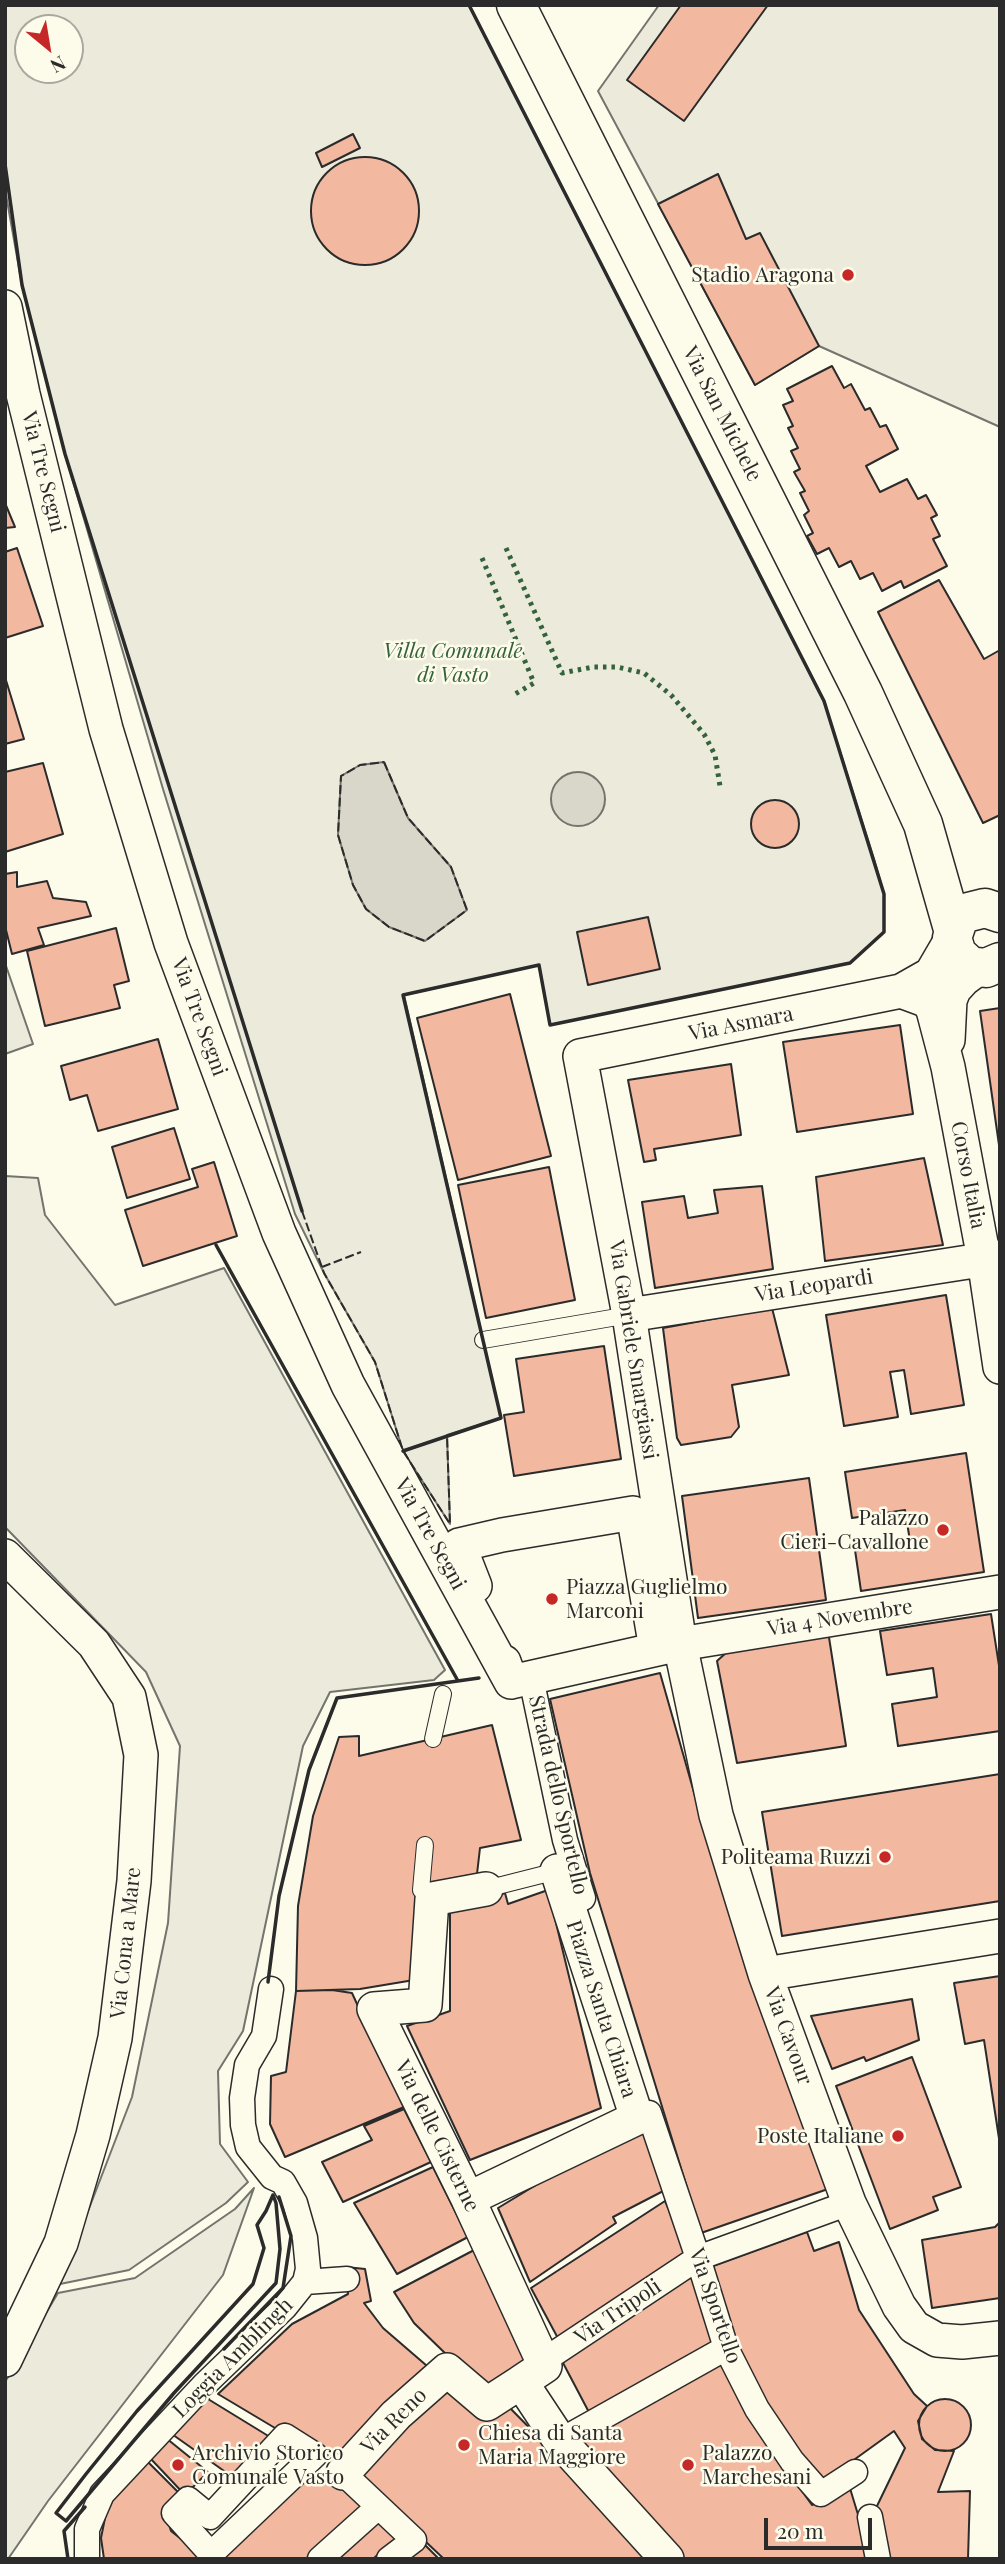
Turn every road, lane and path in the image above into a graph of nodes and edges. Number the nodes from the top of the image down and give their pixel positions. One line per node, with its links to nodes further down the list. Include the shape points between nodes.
1 (516, 5): 3 (street, Via San Michele, via 863,692)
2 (5, 307): 17 (street, Via Tre Segni, via 106,729 172,943 279,1233 348,1385)
3 (923, 824): 4 (street, Via San Michele); 5 (street, Via San Michele)
4 (993, 908): 5 (street, via 965,913)
5 (952, 933): 6 (street, Via San Michele, via 957,954 970,966); 7 (street, Via Asmara, via 931,974)
6 (991, 968): 8 (street, Corso Italia, via 954,990)
7 (901, 991): 8 (street, via 928,1001); 9 (street, Via Asmara)
8 (942, 1021): 10 (street, Corso Italia, via 948,1067)
9 (580, 1056): 11 (street, Via Gabriele Smargiassi)
10 (992, 1258): 11 (street, Via Leopardi); 13 (street, Corso Italia)
11 (629, 1315): 12 (lane); 16 (street, Via Gabriele Smargiassi)
12 (483, 1340)
13 (1000, 1367)
14 (5, 1556): 35 (street, Via Cona a Mare, via 94,1644 129,1697 141,1755 134,1881 113,2050 61,2243)
15 (1000, 1592): 16 (street, Via 4 Novembre)
16 (668, 1647): 17 (street); 17 (street, via 633,1513 459,1545); 25 (street, Via Cavour)
17 (521, 1680): 27 (street, Strada dello Sportello)
18 (443, 1694): 19 (lane)
19 (433, 1739)
20 (425, 1845): 23 (lane, via 421,1890)
21 (557, 1871): 22 (lane, Piazza Santa Chiara); 27 (street, Piazza Santa Chiara)
22 (486, 1889): 23 (street)
23 (432, 1899): 28 (street, Via delle Cisterne, via 425,2005 374,2009)
24 (1000, 1936): 25 (street)
25 (765, 1973): 29 (street, Via Cavour)
26 (271, 1989): 32 (street, Loggia Amblingh, via 264,2036 247,2066 243,2125 248,2147 272,2177 283,2182 295,2203 308,2259)
27 (643, 2116): 28 (street, Piazza Santa Chiara); 30 (street, Via Sportello)
28 (468, 2200): 36 (street, Via delle Cisterne)
29 (849, 2203): 30 (street, Via Tripoli); 33 (street, Via Cavour, via 899,2306 914,2327 937,2340)
30 (698, 2259): 34 (street, Via Sportello); 36 (street, Via Tripoli)
31 (347, 2278): 32 (street)
32 (305, 2282): 44 (street, Loggia Amblingh, via 102,2494 87,2529)
33 (999, 2343)
34 (726, 2348): 37 (street); 39 (street, Via Sportello, via 757,2409 821,2494)
35 (5, 2360)
36 (532, 2372): 37 (street, Via delle Cisterne); 40 (street, Via Reno, via 487,2404 447,2370 396,2415)
37 (560, 2441): 47 (street, Via delle Cisterne)
38 (312, 2457): 40 (lane, via 338,2477); 43 (street); 43 (street, via 315,2455 285,2436 210,2517 188,2499 174,2513)
39 (855, 2472)
40 (343, 2473): 41 (street)
41 (378, 2507): 45 (street); 46 (street, via 414,2540)
42 (870, 2517): 48 (street)
43 (212, 2557)
44 (88, 2559)
45 (320, 2559)
46 (389, 2559)
47 (667, 2559)
48 (878, 2559)

